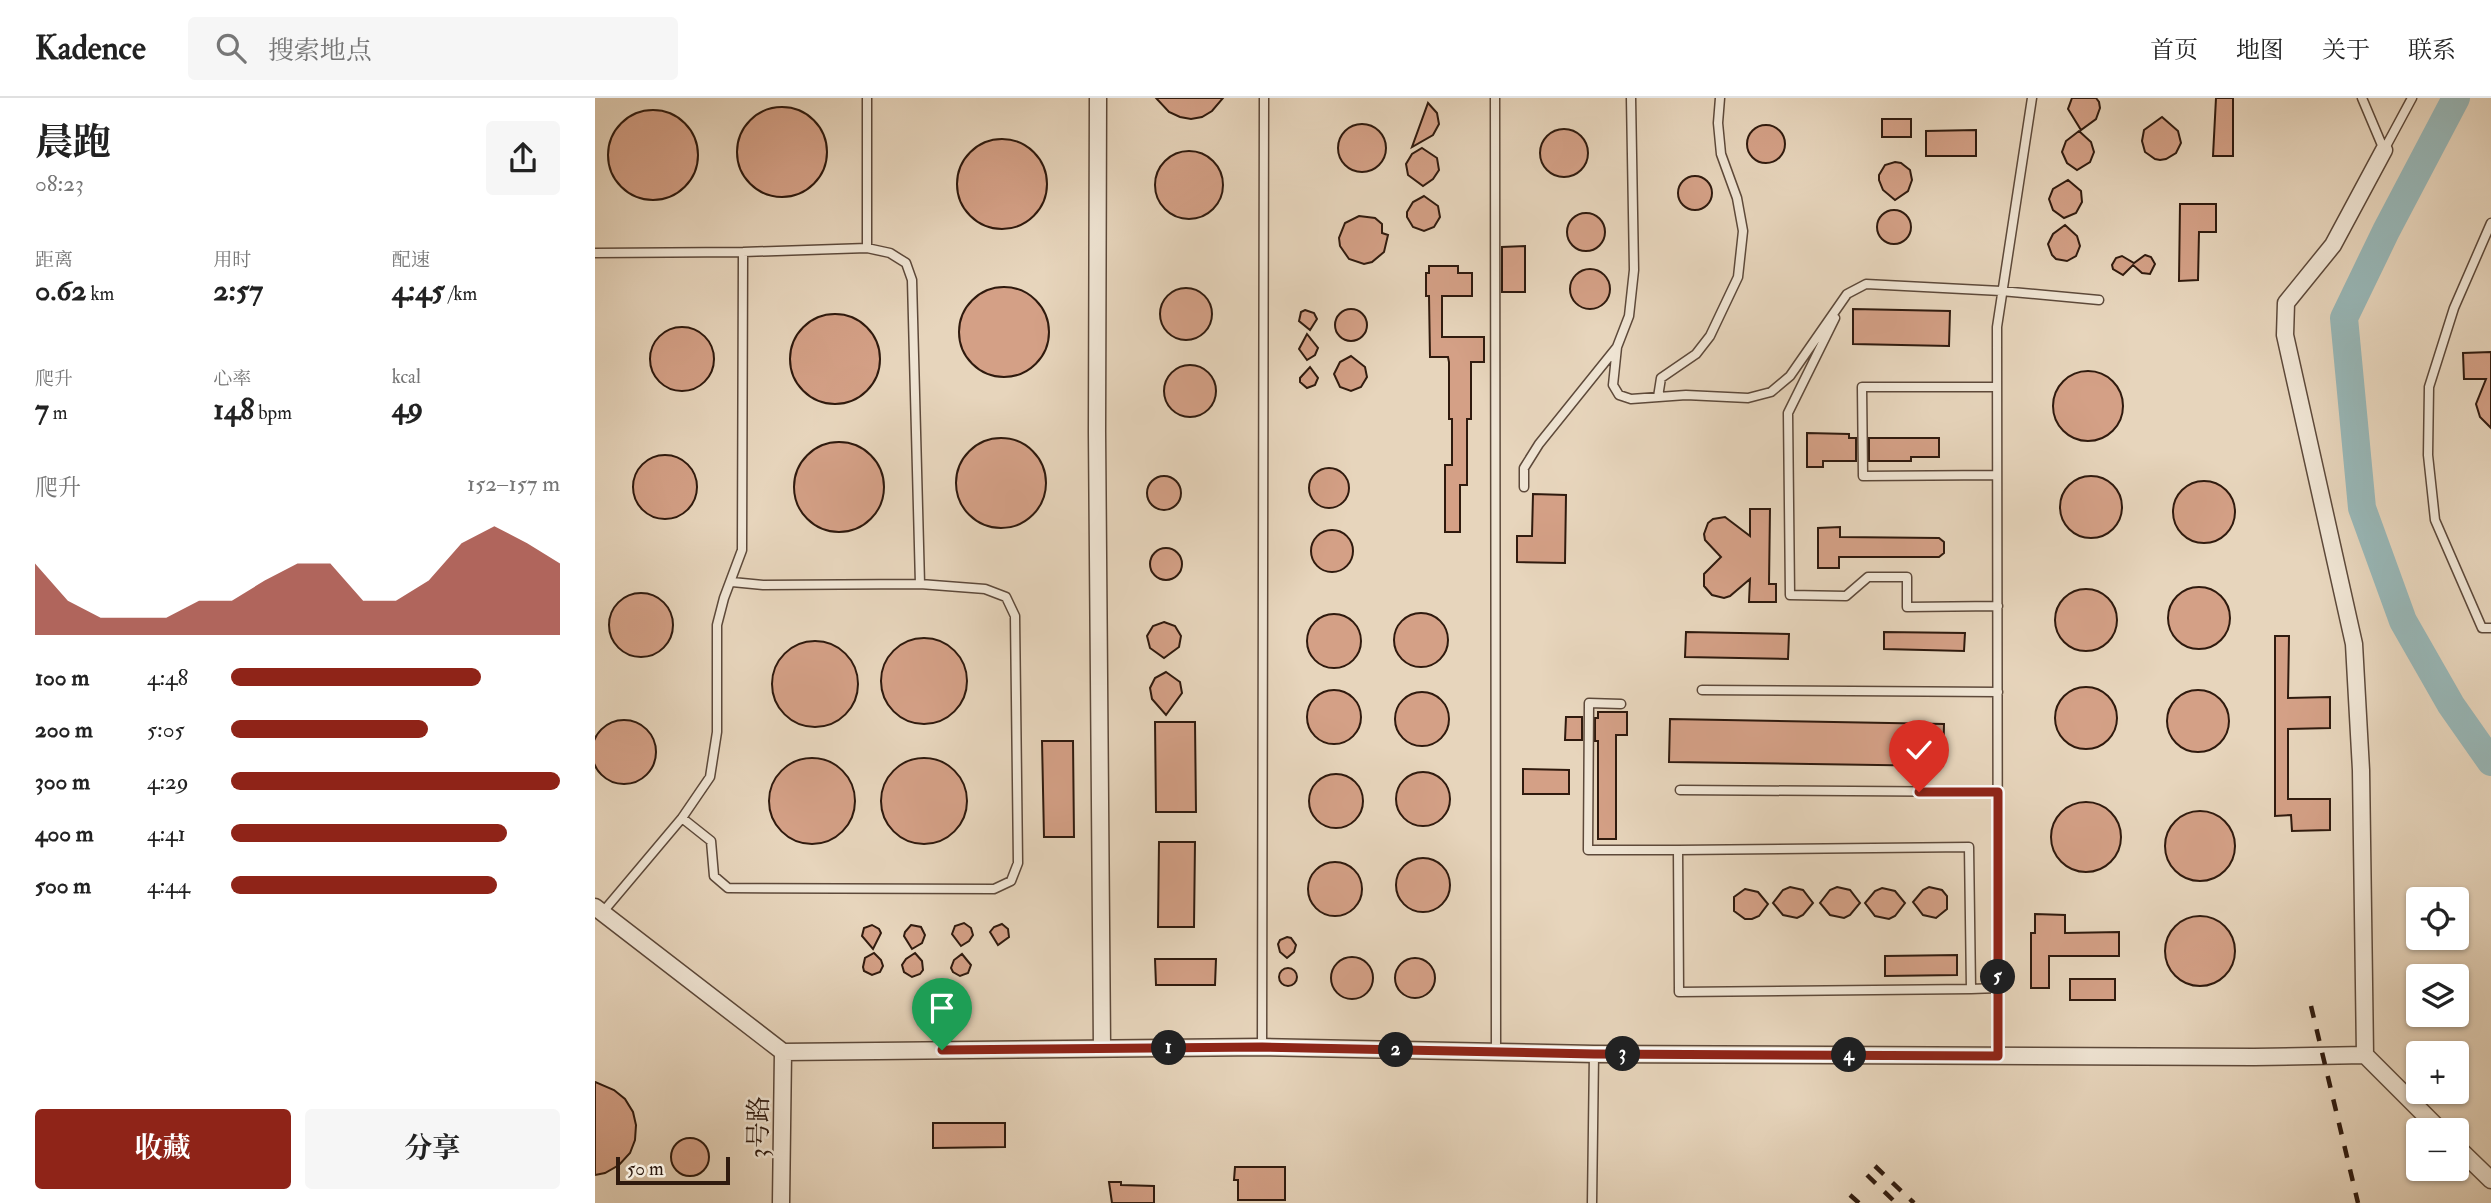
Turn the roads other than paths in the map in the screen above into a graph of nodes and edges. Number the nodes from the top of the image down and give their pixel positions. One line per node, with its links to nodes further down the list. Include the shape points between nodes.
1 (867, 98): 12 (lane)
2 (1098, 98): 38 (street)
3 (1264, 98): 37 (lane)
4 (1495, 98): 40 (lane)
5 (1631, 98): 18 (lane, via 1634,270 1629,316)
6 (1720, 98): 20 (lane, via 1721,154 1737,198 1742,231 1738,277 1710,337 1696,354 1661,378)
7 (2032, 98): 15 (lane)
8 (2362, 98): 10 (lane)
9 (2412, 98): 10 (lane)
10 (2384, 150): 42 (street, via 2333,245 2286,303 2285,335 2354,644 2361,770)
11 (2491, 223): 26 (lane, via 2455,308 2429,387 2428,455 2435,520 2482,628)
12 (867, 248): 13 (lane); 24 (lane, via 890,253 906,263 912,280)
13 (743, 252): 14 (lane); 23 (lane, via 742,550)
14 (595, 253)
15 (2001, 291): 16 (lane, via 1866,284); 17 (lane); 19 (lane)
16 (1847, 294): 20 (lane, via 1790,376 1771,392 1748,398); 25 (lane, via 1788,413 1790,596 1846,596 1868,577 1907,577 1907,607)
17 (2099, 300)
18 (1617, 347): 20 (lane, via 1613,385 1619,395); 22 (lane, via 1539,444 1524,468)
19 (1997, 387): 21 (lane); 21 (lane, via 1863,387 1863,476)
20 (1658, 397)
21 (1997, 475): 25 (lane)
22 (1524, 487)
23 (731, 582): 24 (lane); 32 (lane, via 716,625 717,732 710,778)
24 (920, 584): 32 (lane, via 985,589 1006,597 1015,616 1018,863 1011,881 994,889 728,888 714,876 711,841)
25 (1998, 606): 28 (lane)
26 (2491, 628)
27 (1702, 690): 28 (lane)
28 (1998, 692): 31 (lane)
29 (1621, 704): 33 (lane, via 1589,703 1588,850)
30 (1681, 790): 31 (lane)
31 (1998, 792): 35 (lane)
32 (682, 818): 34 (lane)
33 (1678, 850): 36 (lane, via 1969,847); 36 (lane, via 1679,992)
34 (598, 910): 39 (street)
35 (1998, 988): 36 (lane); 43 (lane)
36 (1971, 989)
37 (1262, 1047): 38 (street); 40 (street)
38 (1102, 1048): 39 (street)
39 (783, 1052): 47 (street, 3号路)
40 (1496, 1052): 41 (street)
41 (1594, 1054): 43 (street); 48 (lane)
42 (2365, 1055): 43 (street); 44 (street)
43 (1998, 1056)
44 (2428, 1118)
45 (2469, 1159): 46 (street)
46 (2491, 1180)
47 (781, 1203)
48 (1592, 1203)

